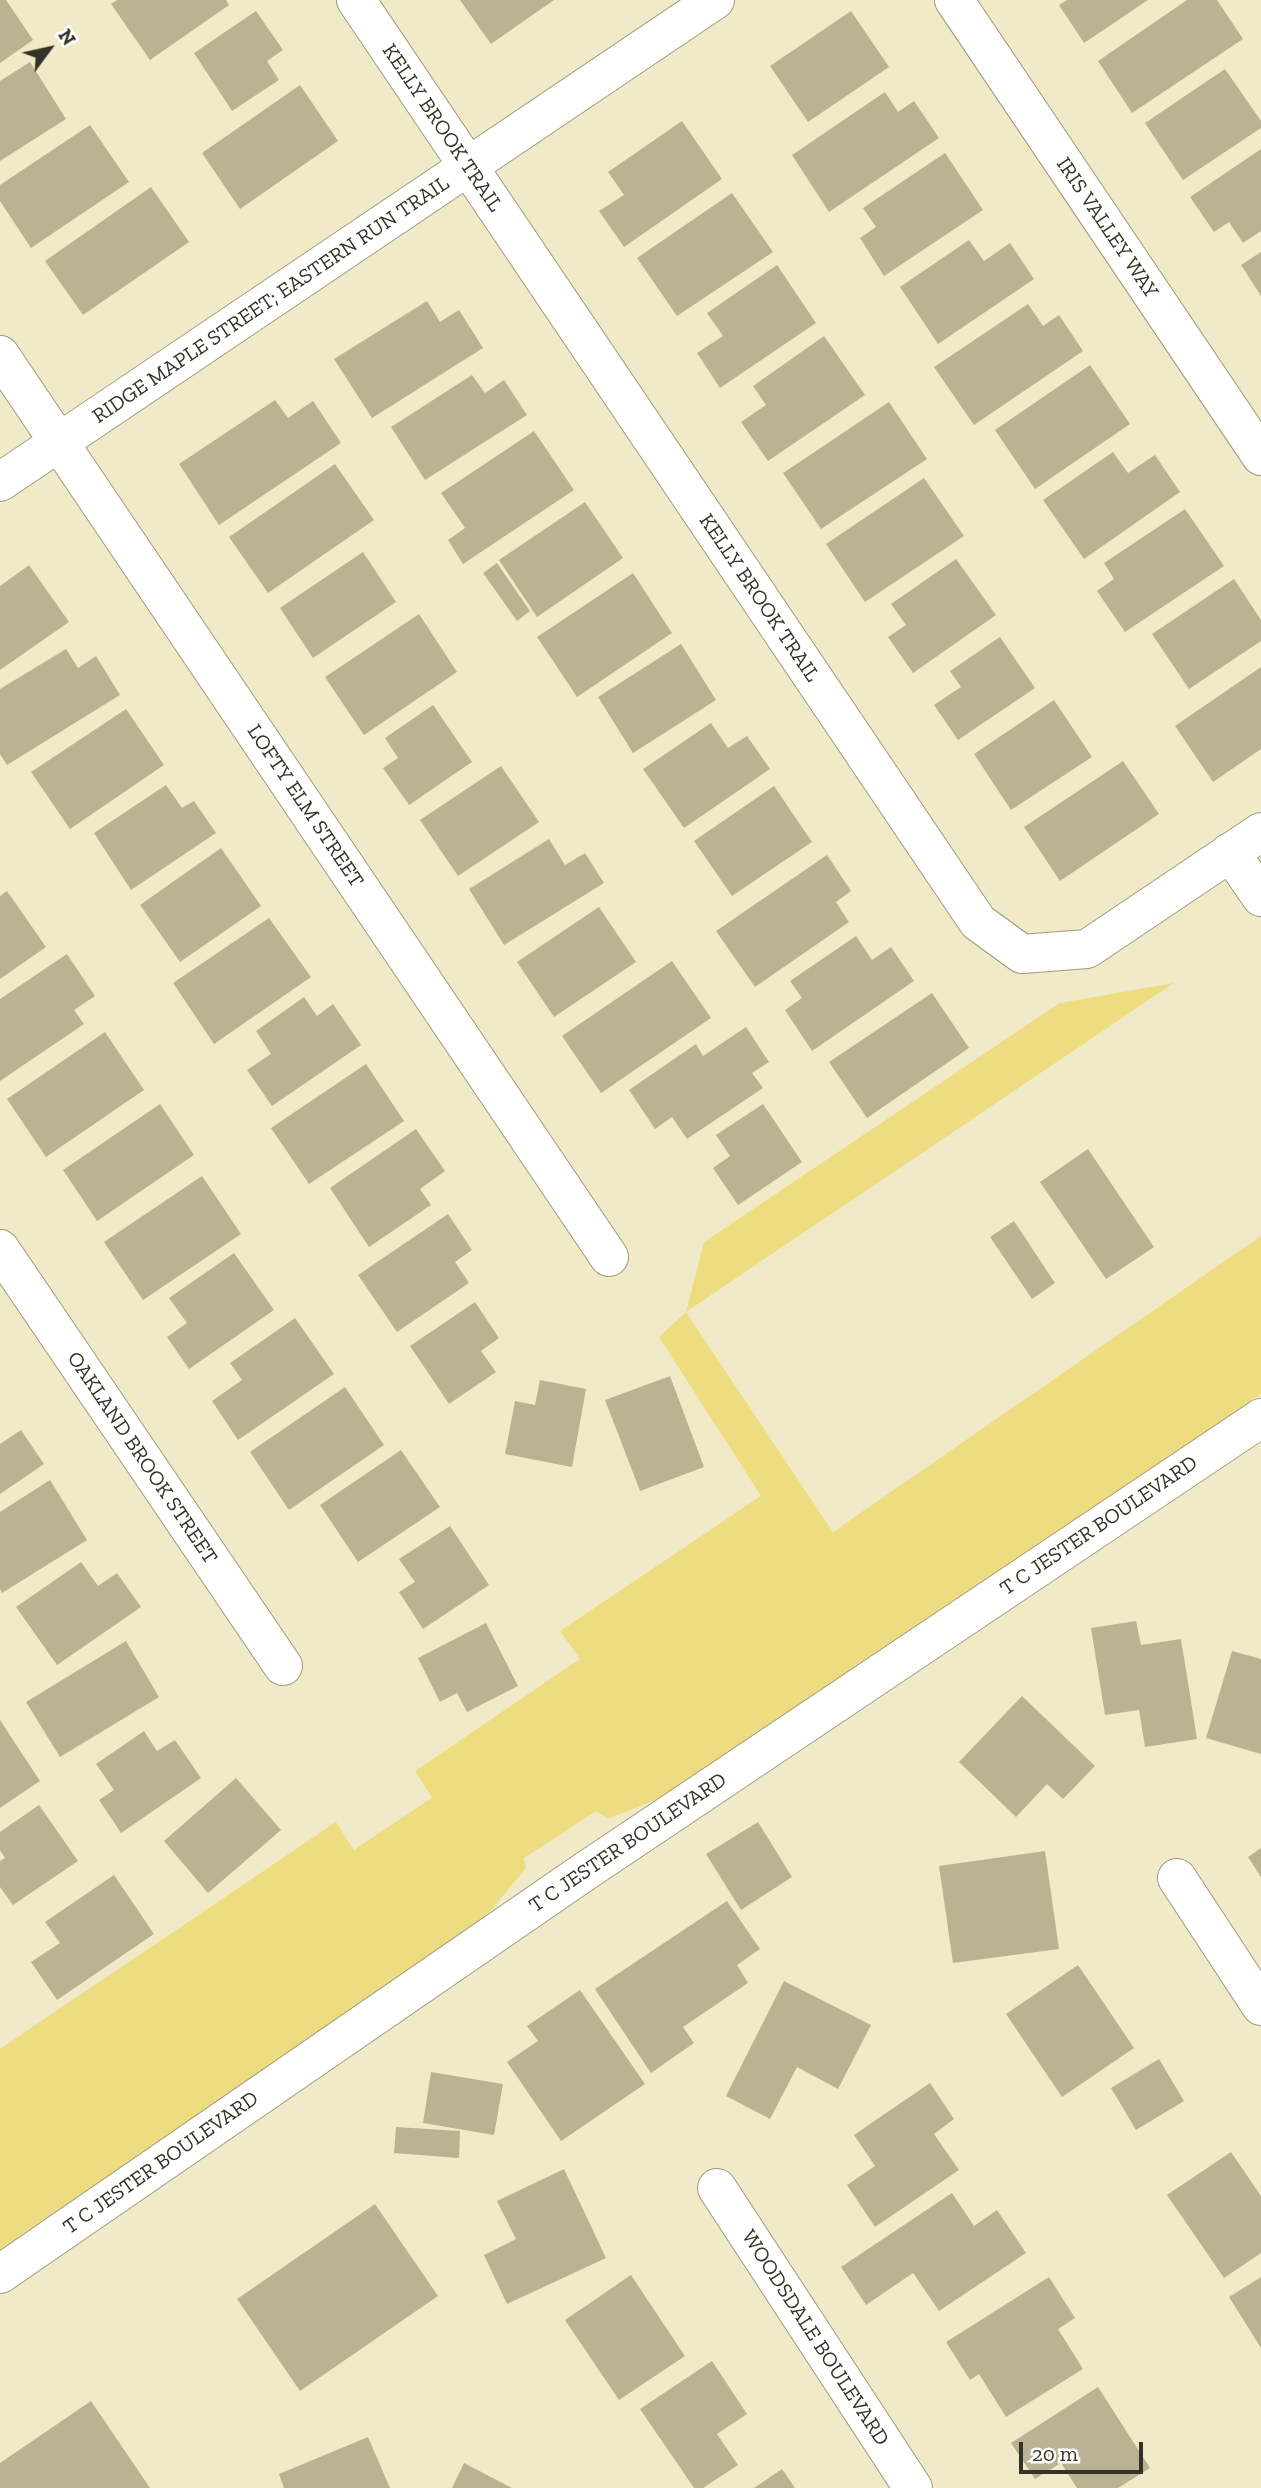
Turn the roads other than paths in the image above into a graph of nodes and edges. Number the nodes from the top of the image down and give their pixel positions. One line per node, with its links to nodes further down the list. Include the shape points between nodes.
1 (356, 0): 4 (street, KELLY BROOK TRAIL)
2 (715, 0): 4 (street, RIDGE MAPLE STREET; EASTERN RUN TRAIL)
3 (954, 0): 7 (street, IRIS VALLEY WAY)
4 (468, 166): 6 (street, RIDGE MAPLE STREET; EASTERN RUN TRAIL); 9 (street, KELLY BROOK TRAIL, via 978,922 1022,954 1087,950)
5 (0, 355): 6 (street, LOFTY ELM STREET)
6 (59, 442): 8 (street, RIDGE MAPLE STREET; EASTERN RUN TRAIL); 12 (street, LOFTY ELM STREET)
7 (1261, 456)
8 (0, 482)
9 (1246, 842): 10 (street)
10 (1261, 897)
11 (0, 1249): 14 (street, OAKLAND BROOK STREET)
12 (609, 1257)
13 (1261, 1418): 18 (street, T C JESTER BOULEVARD, via 584,1872)
14 (283, 1666)
15 (1177, 1878): 16 (street)
16 (1261, 2006)
17 (717, 2188): 19 (street, WOODSDALE BOULEVARD)
18 (0, 2274)
19 (913, 2488)

